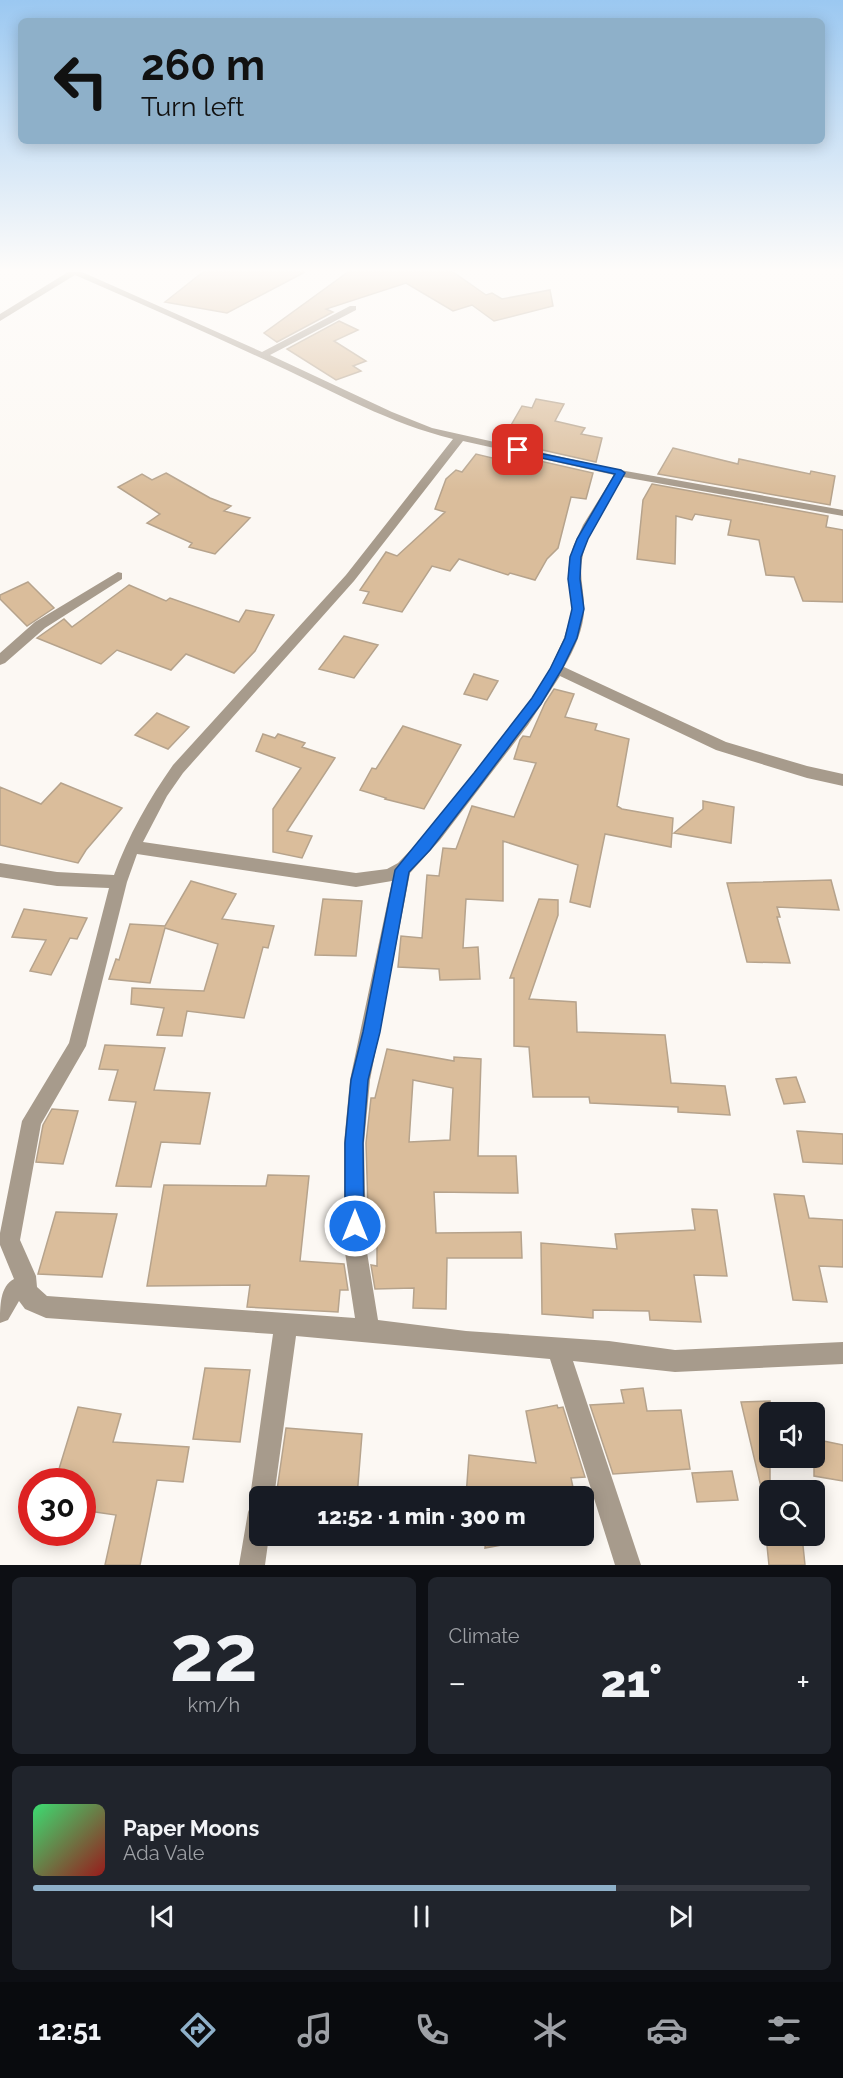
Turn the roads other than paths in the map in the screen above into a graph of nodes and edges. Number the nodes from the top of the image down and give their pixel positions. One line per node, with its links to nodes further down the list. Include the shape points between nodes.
1 (240, 345): 3 (street)
2 (281, 345): 3 (street)
3 (262, 355): 4 (street, via 388,414)
4 (460, 437): 5 (street); 11 (street, via 350,578 178,769)
5 (621, 473): 6 (street); 9 (street, via 576,557 578,609 571,638)
6 (843, 513)
7 (118, 576): 8 (street, via 40,625)
8 (0, 660)
9 (556, 669): 10 (street, via 721,746); 13 (street, via 479,777)
10 (843, 780)
11 (132, 847): 13 (street, via 356,880 382,878); 14 (street)
12 (0, 870): 14 (street, via 57,879)
13 (402, 870): 18 (street, via 360,1080 354,1143 355,1246)
14 (119, 882): 15 (street, via 77,1046 32,1120 9,1241 25,1276)
15 (26, 1291): 16 (street, via 14,1290); 17 (street, via 33,1301 46,1307)
16 (0, 1312)
17 (286, 1325): 18 (street); 21 (street)
18 (368, 1330): 19 (street)
19 (558, 1350): 20 (street, via 675,1361); 24 (street)
20 (843, 1353)
21 (264, 1486)
22 (255, 1546): 23 (street)
23 (252, 1565)
24 (628, 1565)

